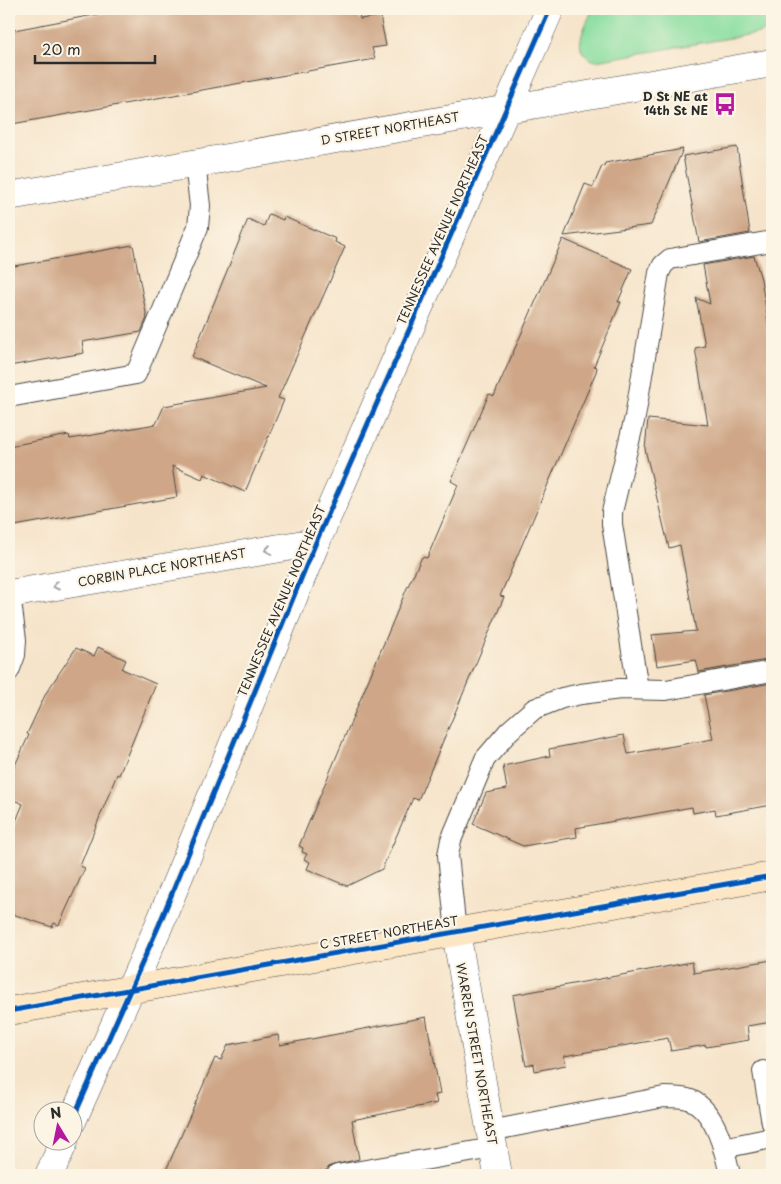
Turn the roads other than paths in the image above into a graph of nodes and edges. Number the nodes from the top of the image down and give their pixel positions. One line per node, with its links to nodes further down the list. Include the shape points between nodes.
1 (550, 9): 3 (street, TENNESSEE AVENUE NORTHEAST)
2 (772, 63): 3 (street, D STREET NORTHEAST)
3 (508, 109): 4 (street, D STREET NORTHEAST); 8 (street, TENNESSEE AVENUE NORTHEAST)
4 (195, 163): 5 (street, D STREET NORTHEAST); 7 (lane, via 200,206 198,227 136,374)
5 (9, 195)
6 (772, 241): 12 (lane, via 670,259 659,273 635,417 612,512)
7 (9, 397)
8 (316, 542): 9 (street, CORBIN PLACE NORTHEAST, one-way to 9); 15 (street, TENNESSEE AVENUE NORTHEAST)
9 (10, 594): 10 (lane, via 16,640)
10 (9, 671)
11 (772, 671): 12 (lane, via 666,690)
12 (638, 689): 14 (lane, via 581,694 549,703 534,710 509,731 485,759 451,840 448,855)
13 (772, 876): 14 (main road, C STREET NORTHEAST)
14 (456, 932): 15 (main road, C STREET NORTHEAST); 21 (street, WARREN STREET NORTHEAST)
15 (131, 988): 16 (main road, C STREET NORTHEAST); 18 (street, TENNESSEE AVENUE NORTHEAST)
16 (9, 1010)
17 (763, 1071): 19 (lane)
18 (80, 1102)
19 (772, 1123)
20 (772, 1138): 22 (lane)
21 (491, 1139): 22 (lane, via 664,1097 676,1097 690,1099 700,1106 716,1128); 25 (lane); 26 (street, WARREN STREET NORTHEAST)
22 (723, 1148): 27 (lane)
23 (60, 1152): 24 (street)
24 (50, 1175)
25 (337, 1175)
26 (498, 1175)
27 (730, 1175)

